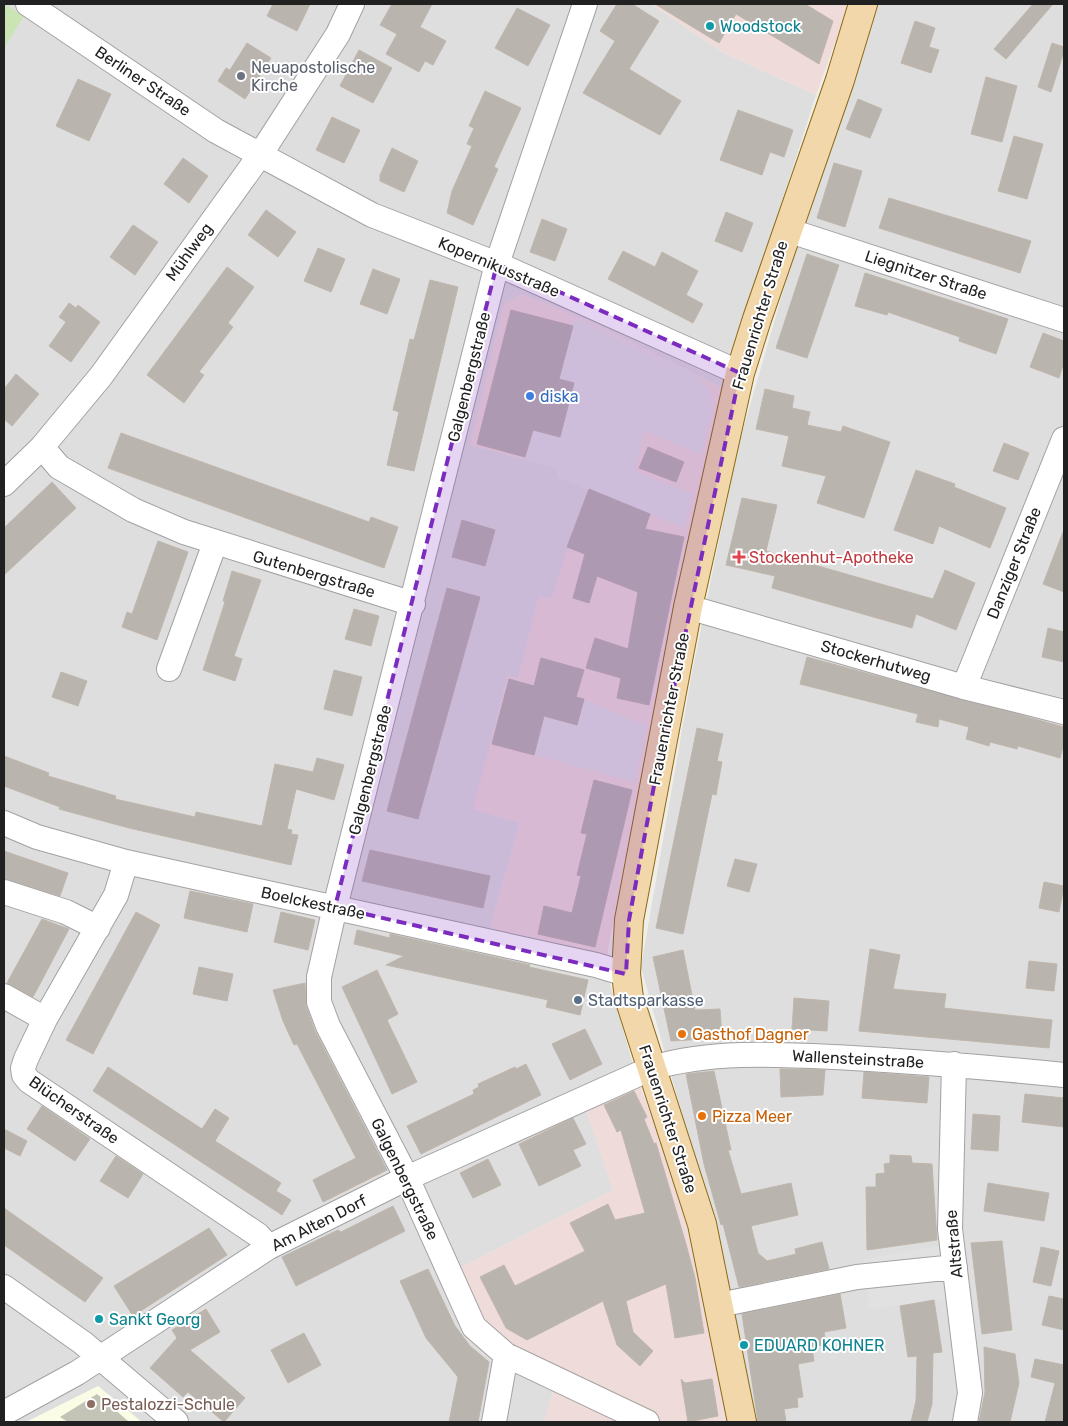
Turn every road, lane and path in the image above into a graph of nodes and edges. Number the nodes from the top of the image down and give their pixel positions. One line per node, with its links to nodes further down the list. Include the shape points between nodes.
1 (28, 4): 5 (street, Berliner Straße, via 216,131)
2 (352, 4): 5 (street, Mühlweg, via 338,34)
3 (585, 4): 7 (street, Galgenbergstraße)
4 (863, 4): 6 (main road, Frauenrichter Straße)
5 (260, 155): 7 (street, Kopernikusstraße, via 372,215); 11 (street, Mühlweg, via 101,376)
6 (787, 230): 8 (street, Liegnitzer Straße); 9 (main road, Frauenrichter Straße)
7 (497, 264): 9 (street, Kopernikusstraße); 14 (street, Galgenbergstraße)
8 (1064, 320)
9 (740, 373): 15 (main road, Frauenrichter Straße)
10 (1064, 439): 17 (street, Danziger Straße)
11 (42, 446): 12 (street, Mühlweg); 13 (street, Gutenbergstraße, via 59,467 133,510)
12 (4, 484)
13 (214, 543): 14 (street, Gutenbergstraße); 16 (street)
14 (413, 604): 22 (street, Galgenbergstraße)
15 (688, 607): 17 (street, Stockerhutweg); 24 (main road, Frauenrichter Straße, via 629,920)
16 (169, 670)
17 (964, 687): 18 (street, Stockerhutweg)
18 (1064, 712)
19 (4, 824): 20 (street, Boelckestraße, via 37,837)
20 (126, 862): 22 (street, Boelckestraße); 23 (street, Blücherstraße, via 116,896)
21 (4, 892): 23 (street, via 66,912)
22 (335, 907): 24 (street, Boelckestraße); 30 (street, Galgenbergstraße, via 319,977 319,1002 328,1026)
23 (98, 928): 26 (street, Blücherstraße)
24 (626, 974): 28 (main road, Frauenrichter Straße, via 629,998)
25 (4, 996): 26 (street)
26 (45, 1019): 31 (street, Blücherstraße, via 23,1068 28,1081 258,1235)
27 (954, 1064): 28 (street, Wallensteinstraße, via 742,1056 677,1060); 29 (street, Wallensteinstraße); 32 (street, Altstraße, via 950,1229)
28 (652, 1068): 30 (street, Am Alten Dorf); 34 (main road, Frauenrichter Straße, via 702,1224)
29 (1064, 1074)
30 (407, 1178): 31 (street, Am Alten Dorf); 35 (street, Galgenbergstraße, via 474,1327)
31 (269, 1247): 36 (street, Am Alten Dorf)
32 (955, 1267): 34 (street, via 857,1278); 42 (street, Altstraße, via 970,1393)
33 (4, 1287): 36 (street)
34 (719, 1305): 41 (main road, Frauenrichter Straße)
35 (506, 1355): 39 (street); 40 (street, Galgenbergstraße)
36 (101, 1358): 37 (street, Am Alten Dorf); 38 (street)
37 (4, 1413)
38 (176, 1422)
39 (494, 1422)
40 (647, 1422)
41 (742, 1422)
42 (965, 1422)

